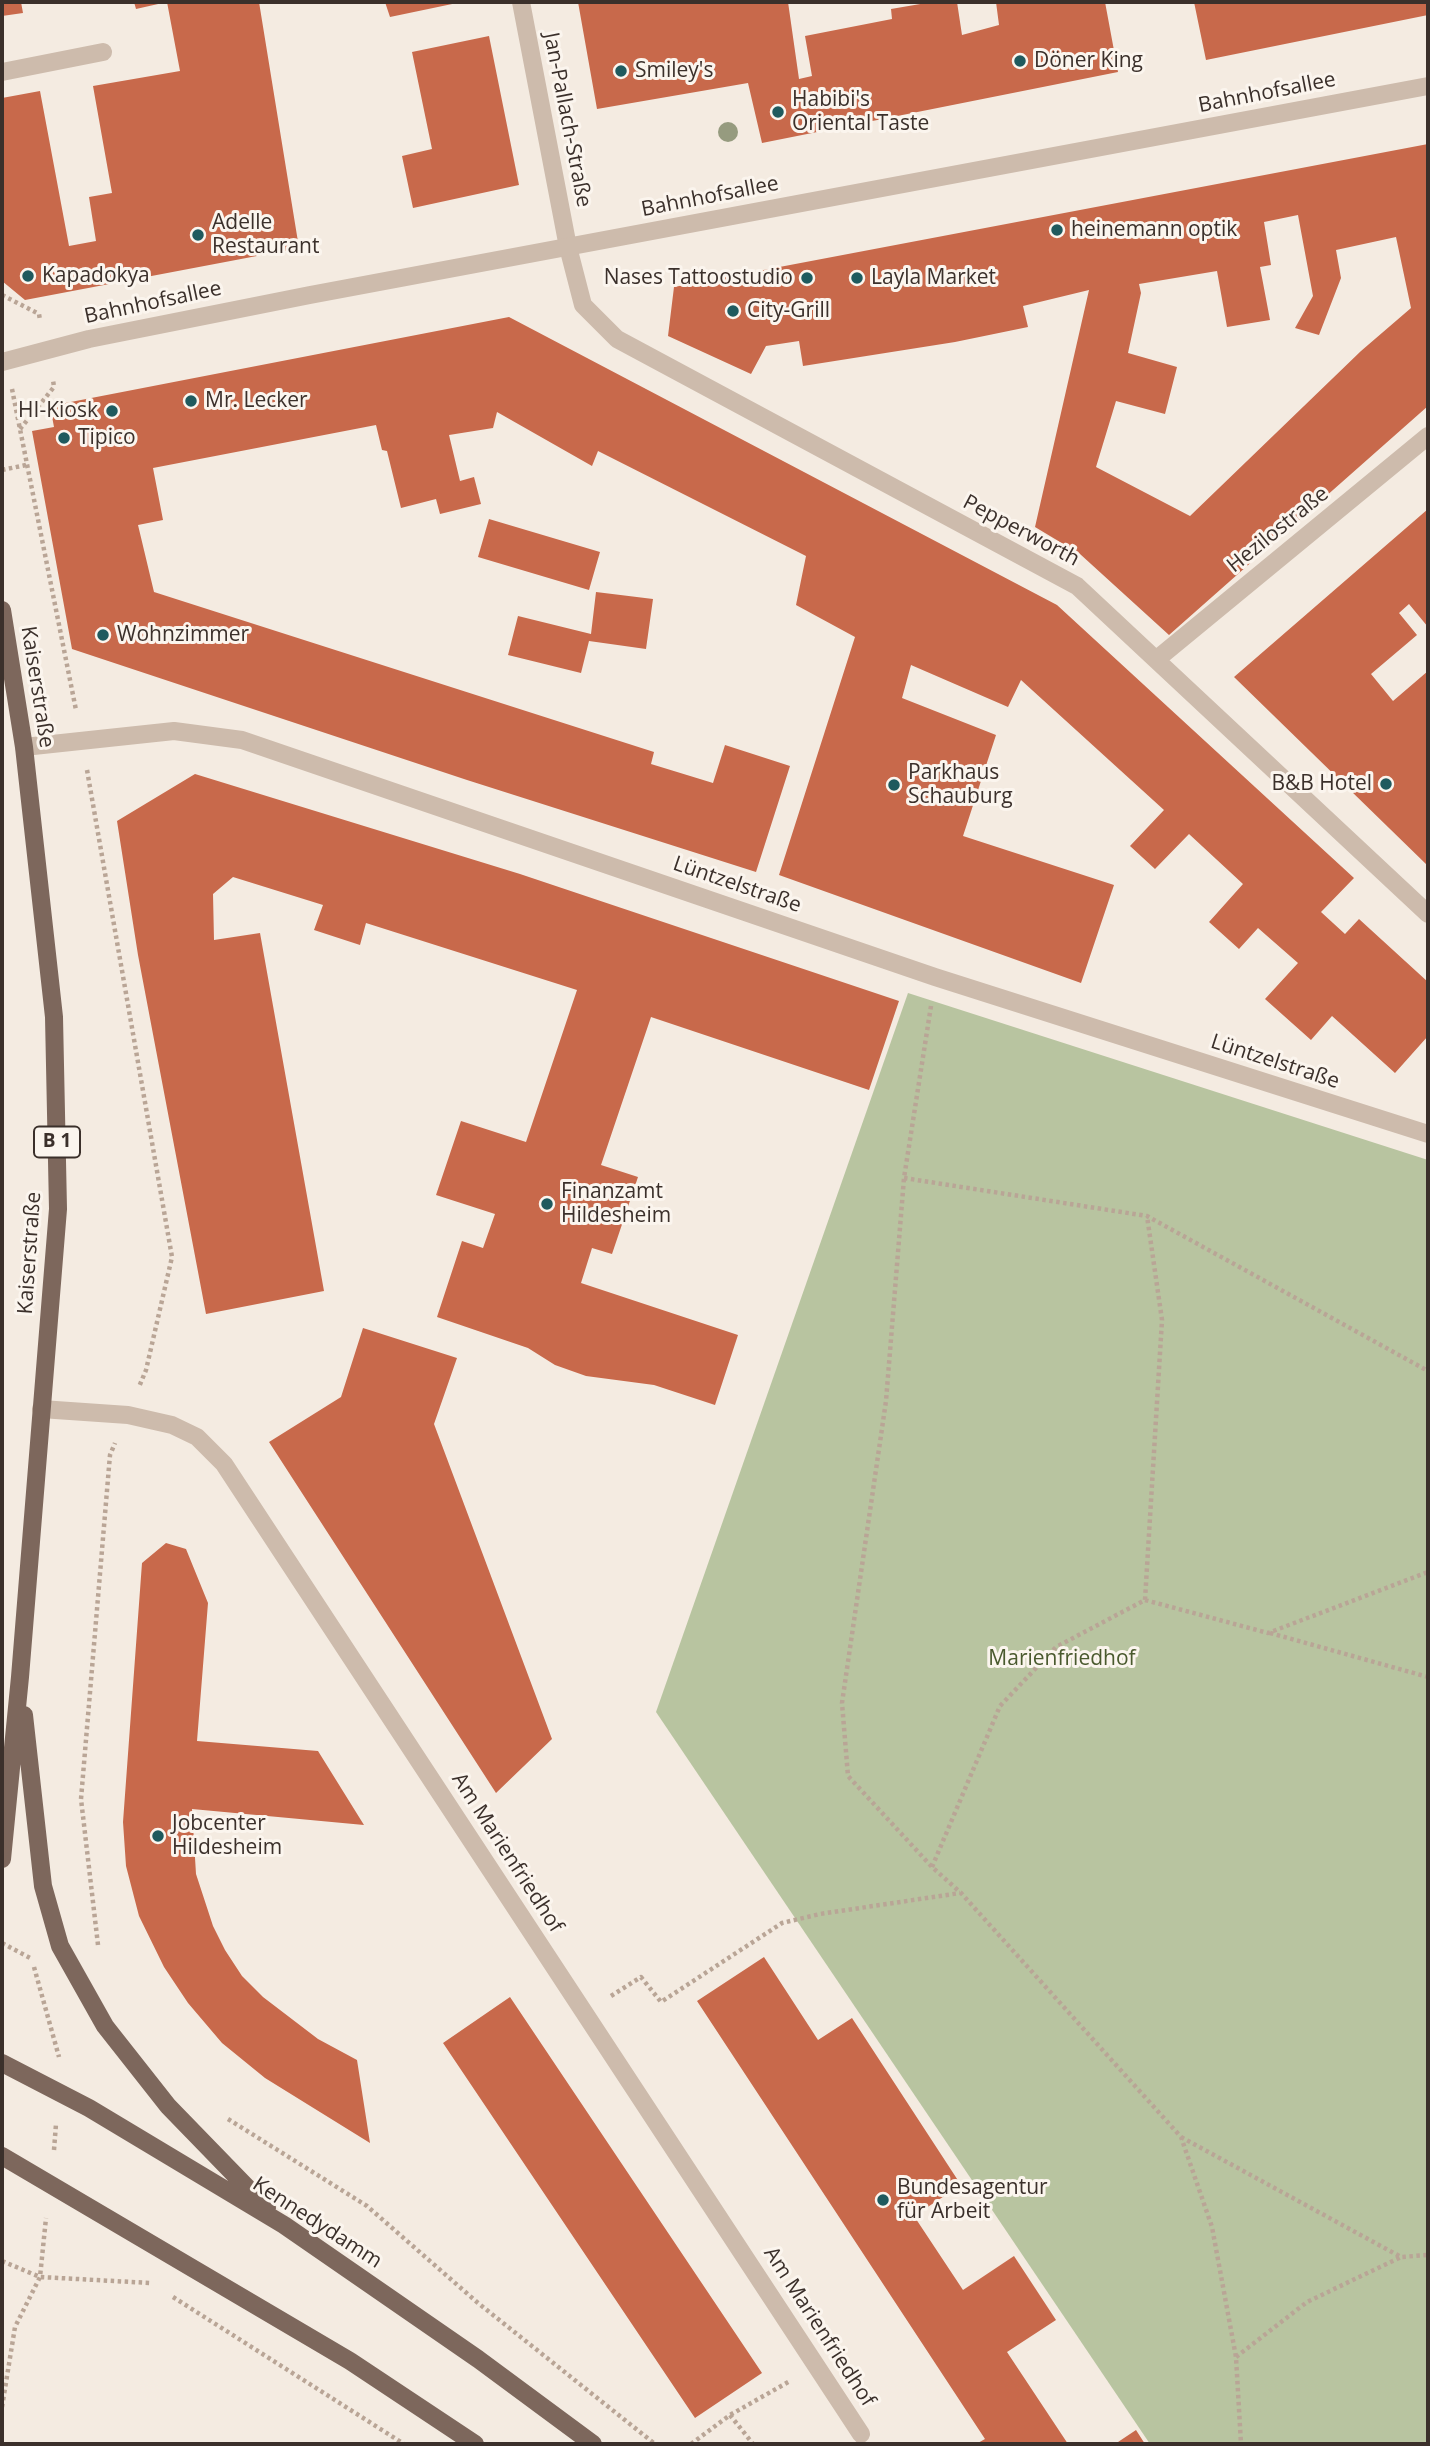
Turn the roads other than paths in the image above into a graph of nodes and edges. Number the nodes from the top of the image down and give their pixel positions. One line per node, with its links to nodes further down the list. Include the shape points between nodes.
1 (521, 2): 5 (street, Jan-Pallach-Straße)
2 (103, 52): 3 (street)
3 (2, 72)
4 (1428, 86): 5 (street, Bahnhofsallee)
5 (568, 247): 6 (street, Bahnhofsallee, via 89,339); 9 (street, Pepperworth, via 583,305 617,339 1077,586)
6 (2, 362)
7 (1428, 436): 9 (street, Hezilostraße)
8 (2, 610): 10 (main road, Kaiserstraße / B 1)
9 (1157, 659): 11 (street, Pepperworth)
10 (24, 747): 12 (street, Lüntzelstraße, via 174,731 242,740 935,977); 13 (main road, Kaiserstraße / B 1, via 54,1017 58,1209)
11 (1428, 914)
12 (1428, 1134)
13 (41, 1409): 14 (main road, Kaiserstraße / B 1); 19 (street, Am Marienfriedhof, via 128,1415 172,1425 197,1437 224,1464)
14 (20, 1677): 15 (main road, Kaiserstraße / B 1); 18 (main road, via 43,1886 60,1946 105,2026 168,2106)
15 (2, 1859)
16 (2, 2063): 18 (main road, Kennedydamm, via 89,2108)
17 (2, 2156): 20 (main road, via 350,2361)
18 (284, 2225): 21 (main road, Kennedydamm)
19 (861, 2434)
20 (475, 2444)
21 (593, 2444)

